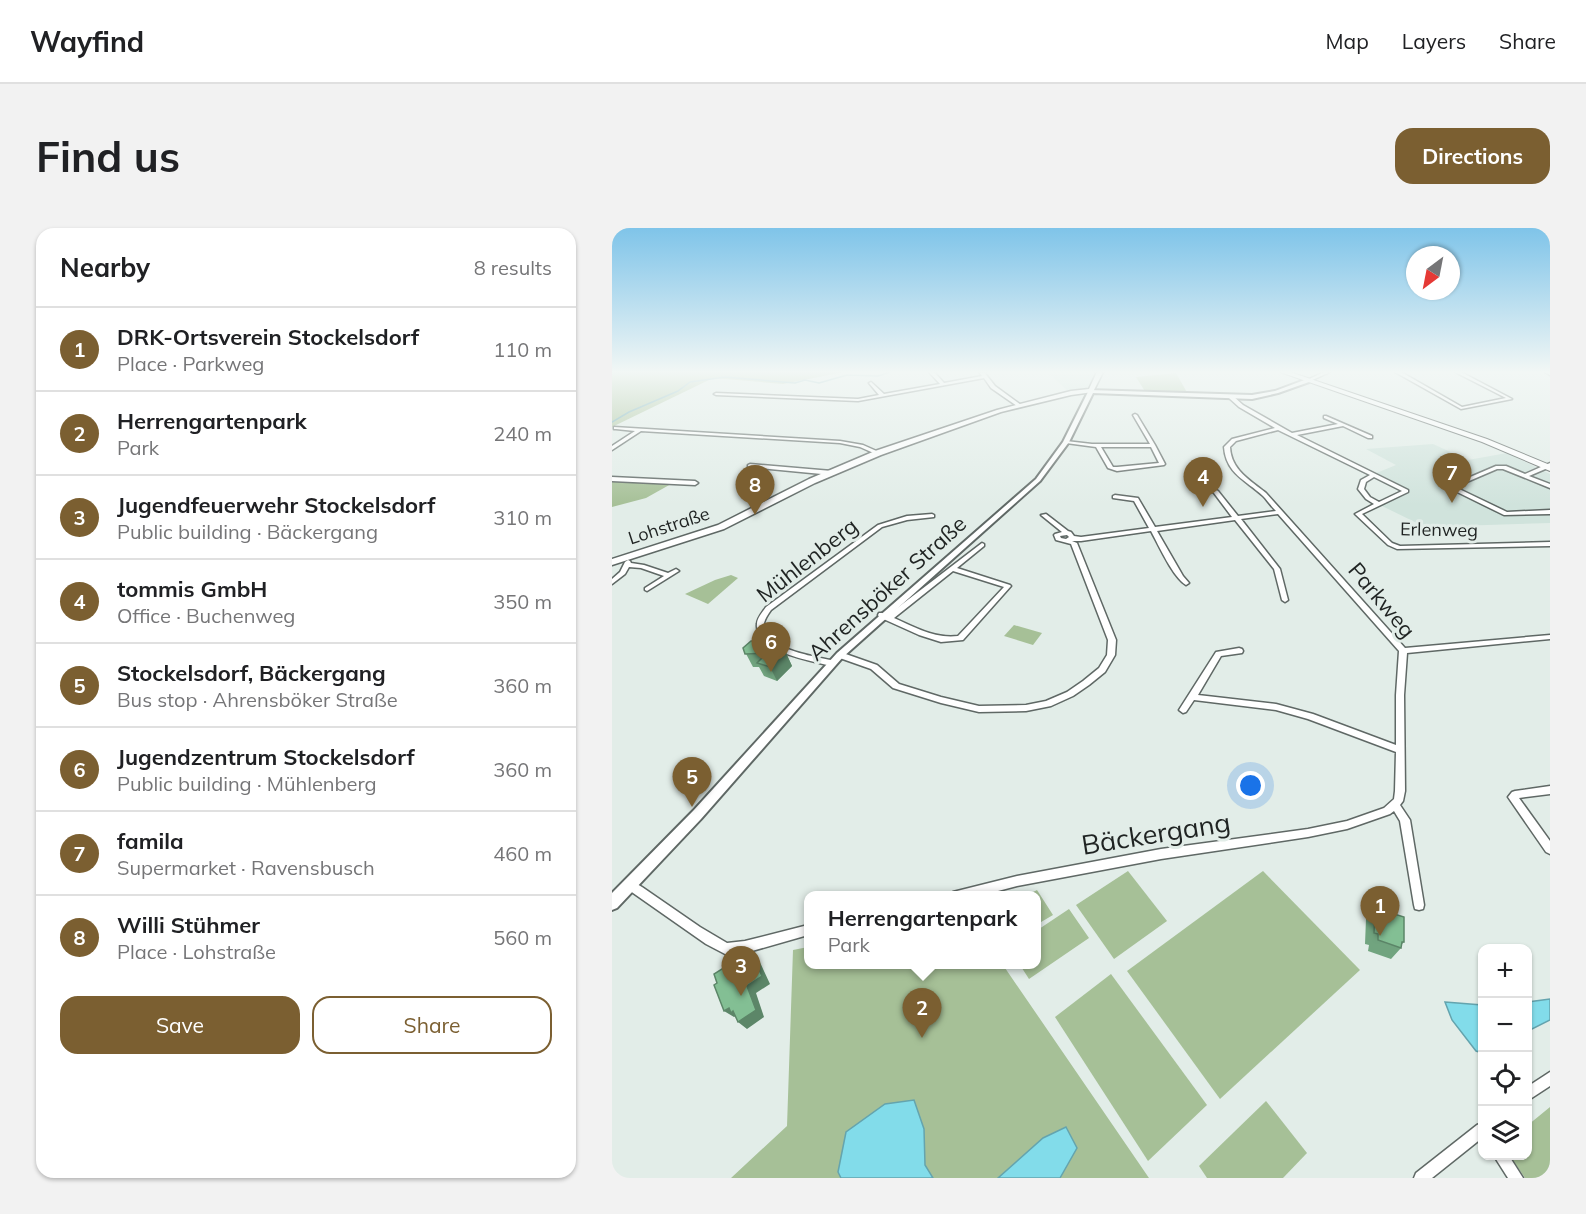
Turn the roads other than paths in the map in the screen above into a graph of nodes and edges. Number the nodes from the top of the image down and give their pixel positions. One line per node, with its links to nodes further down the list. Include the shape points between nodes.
1 (986, 416): 17 (main road, Lohstraße)
2 (1078, 416): 13 (street, Ahrensböker Straße)
3 (1136, 416): 14 (street)
4 (1259, 416): 9 (street)
5 (1415, 416): 19 (main road)
6 (1326, 417): 7 (street)
7 (1342, 425): 11 (street); 12 (street)
8 (615, 428): 10 (street)
9 (1279, 428): 11 (street); 29 (street, Parkweg, via 1234,440 1226,451 1233,468)
10 (640, 429): 16 (street); 17 (street, via 840,442)
11 (1292, 435): 21 (street)
12 (1370, 436)
13 (1065, 442): 15 (street); 47 (street, Ahrensböker Straße, via 1050,467 1028,491)
14 (1153, 445): 15 (street); 15 (street, via 1162,464 1117,469 1111,468)
15 (1098, 446)
16 (612, 448)
17 (878, 453): 20 (main road, Lohstraße)
18 (750, 466): 20 (street, Lohstraße)
19 (1549, 466): 22 (street)
20 (832, 473): 38 (main road, Lohstraße, via 721,527)
21 (1374, 475): 28 (street, via 1363,481 1361,489); 28 (street, Erlenweg, via 1407,491)
22 (1527, 475): 26 (street); 30 (street, via 1496,468 1450,487 1506,514)
23 (612, 479): 24 (street)
24 (695, 483)
25 (1207, 486): 33 (street)
26 (1550, 486)
27 (1115, 497): 34 (street, via 1136,499)
28 (1378, 504): 36 (street, Erlenweg, via 1358,514 1399,548)
29 (1280, 512): 33 (street); 50 (street, Parkweg)
30 (1550, 512)
31 (1044, 515): 35 (street, via 1072,535)
32 (932, 516): 51 (street, Mühlenberg, via 880,526 764,614 758,628 765,640 779,648)
33 (1237, 518): 34 (street); 46 (street, via 1277,569)
34 (1152, 529): 35 (street); 44 (street)
35 (1071, 539): 51 (street, via 1112,640 1111,655 1102,670 1070,694 1026,708 979,709 896,686 874,667)
36 (1550, 544)
37 (982, 545): 40 (street, Ahrensböker Straße)
38 (629, 561): 39 (main road, Lohstraße); 42 (street); 43 (street)
39 (612, 562)
40 (953, 569): 47 (street, Ahrensböker Straße); 47 (street, via 1008,586 960,638 944,640)
41 (676, 571): 42 (street)
42 (668, 575): 45 (street)
43 (612, 582)
44 (1186, 583)
45 (648, 589)
46 (1285, 600)
47 (886, 617): 51 (street, Ahrensböker Straße)
48 (1550, 637): 50 (street)
49 (1239, 651): 52 (street, via 1219,654)
50 (1403, 651): 54 (street, Parkweg)
51 (836, 659): 58 (street, Ahrensböker Straße)
52 (1192, 697): 53 (street); 54 (street, via 1276,707)
53 (1183, 710)
54 (1400, 750): 56 (street, Parkweg, via 1400,791)
55 (1550, 790): 57 (street, via 1512,798)
56 (1395, 805): 59 (street, Bäckergang, via 1364,820 1308,833 1161,854); 61 (street, via 1405,820)
57 (1550, 849)
58 (630, 885): 60 (street, Ahrensböker Straße); 62 (street, via 721,948)
59 (977, 891)
60 (612, 903)
61 (1419, 905)
62 (804, 931)
63 (1550, 1078): 64 (street)
64 (1532, 1091)
65 (1478, 1133): 67 (street)
66 (1504, 1160): 68 (street)
67 (1421, 1178)
68 (1516, 1178)

